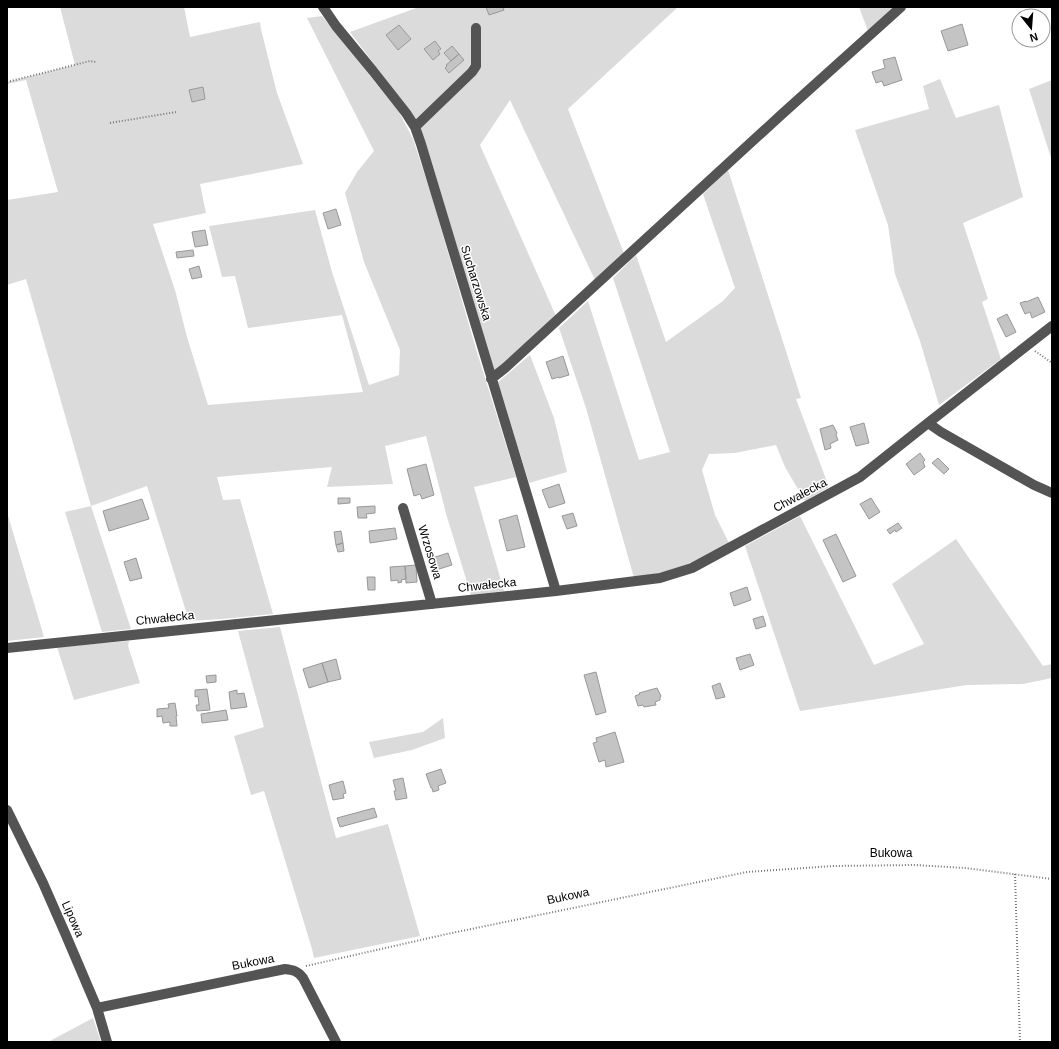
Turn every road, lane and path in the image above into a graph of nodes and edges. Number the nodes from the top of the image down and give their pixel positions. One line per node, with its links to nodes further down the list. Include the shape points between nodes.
1 (324, 7): 8 (street, Sucharzowska)
2 (901, 7): 12 (street)
3 (476, 28): 8 (street, via 476,66)
4 (96, 62): 5 (path, via 90,61)
5 (7, 82)
6 (176, 112): 7 (path)
7 (110, 123)
8 (415, 127): 12 (street, Sucharzowska)
9 (1052, 326): 10 (street, Chwałecka)
10 (1028, 345): 11 (path); 13 (street, Chwałecka)
11 (1052, 363)
12 (491, 379): 16 (street, Sucharzowska)
13 (928, 423): 14 (street); 16 (street, Chwałecka, via 860,477 692,568 660,578)
14 (1052, 493)
15 (403, 508): 17 (street, Wrzosowa)
16 (556, 591): 17 (street, Chwałecka)
17 (432, 604): 18 (street, Chwałecka)
18 (7, 648)
19 (7, 810): 23 (street, Lipowa, via 43,883)
20 (1015, 874): 21 (path, Bukowa); 22 (path, Bukowa, via 915,865 833,866 748,872 439,936 304,966); 26 (path)
21 (1052, 878)
22 (296, 971): 23 (street, Bukowa, via 285,969); 25 (street, via 303,978)
23 (97, 1008): 24 (street, Lipowa)
24 (107, 1042)
25 (336, 1042)
26 (1020, 1042)

